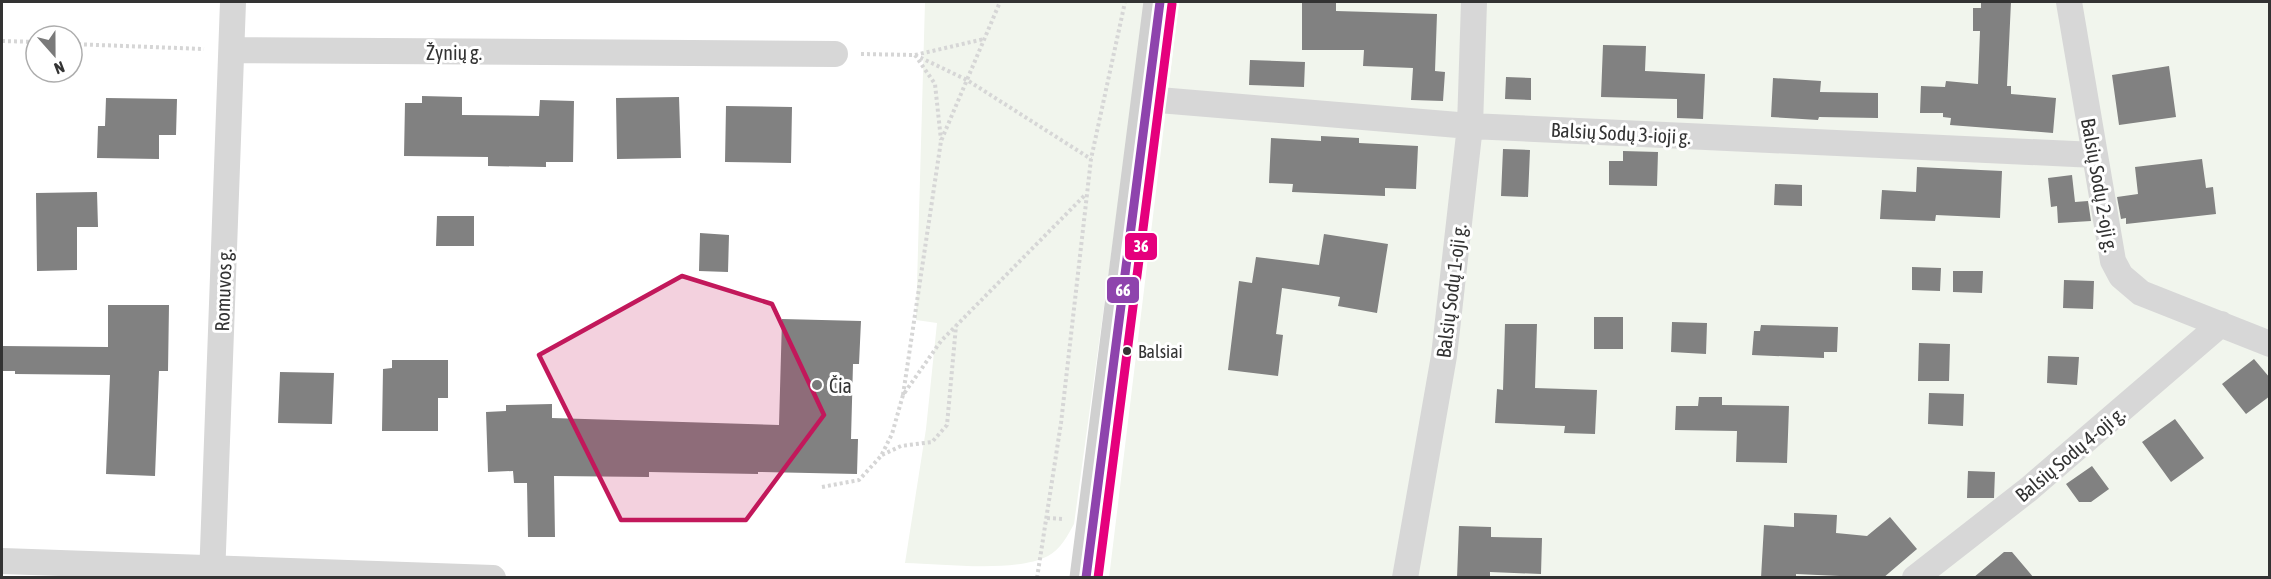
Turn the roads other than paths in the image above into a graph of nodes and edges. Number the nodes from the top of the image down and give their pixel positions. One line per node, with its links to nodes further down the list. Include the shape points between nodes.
1 (233, 2): 5 (street, Romuvos g.)
2 (1160, 2): 7 (main road)
3 (1474, 2): 8 (street, Balsių Sodų 1-oji g.)
4 (2069, 2): 9 (street, Balsių Sodų 2-oji g.)
5 (231, 50): 6 (street, Žynių g.); 13 (street, Romuvos g.)
6 (835, 54)
7 (1147, 99): 8 (street, Balsių Sodų 3-ioji g.); 15 (main road)
8 (1470, 126): 9 (street, Balsių Sodų 3-ioji g.); 16 (street, Balsių Sodų 1-oji g., via 1444,356)
9 (2095, 155): 10 (street, Balsių Sodų 2-oji g., via 2113,261 2121,276 2141,293)
10 (2220, 324): 11 (street, Balsių Sodų 2-oji g.); 17 (street, Balsių Sodų 4-oji g., via 2030,489)
11 (2270, 344)
12 (2, 561): 13 (street)
13 (212, 572): 14 (street)
14 (493, 578)
15 (1086, 578)
16 (1405, 578)
17 (1915, 578)

